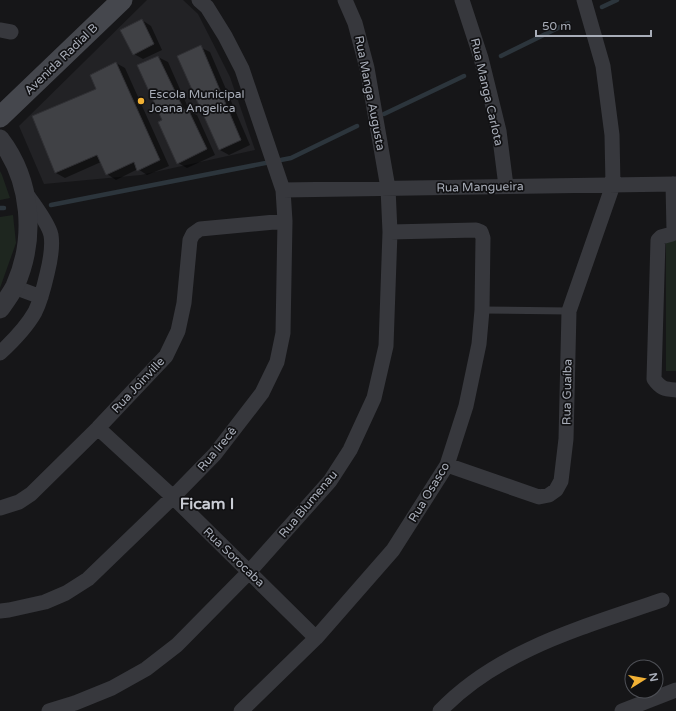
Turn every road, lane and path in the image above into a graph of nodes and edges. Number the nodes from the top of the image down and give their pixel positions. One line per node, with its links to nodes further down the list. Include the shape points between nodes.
1 (122, 0): 6 (main road, Avenida Radial B)
2 (199, 0): 12 (street, Rua Irecê, via 207,7 226,36 242,69)
3 (345, 0): 11 (street, Rua Manga Augusta, via 356,23 367,68)
4 (462, 0): 10 (street, Rua Manga Carlota, via 481,58 499,131)
5 (584, 0): 8 (street, via 603,66 612,135)
6 (0, 118)
7 (0, 139): 13 (street, via 17,168)
8 (613, 184): 9 (street, Rua Mangueira); 10 (street, Rua Mangueira); 20 (street, Rua Guaíba)
9 (675, 184): 22 (street, via 674,231 658,240 654,379 658,385)
10 (506, 186): 11 (street, Rua Mangueira)
11 (388, 188): 12 (street, Rua Mangueira); 15 (street, Rua Blumenau)
12 (283, 190): 14 (street, Rua Irecê)
13 (25, 191): 16 (street, via 29,223 25,256); 17 (street, via 45,220 51,234 52,250)
14 (285, 221): 23 (street, Rua Joinville, via 200,229 193,234 190,240 184,302 178,331 166,356); 25 (street, Rua Irecê, via 283,333 277,362 262,393 215,454)
15 (390, 232): 19 (street, Rua Osasco, via 481,232); 27 (street, Rua Blumenau, via 386,346 374,398 350,450 330,482)
16 (14, 287): 17 (street); 18 (street)
17 (41, 297): 21 (street, via 35,312 20,334)
18 (0, 309)
19 (482, 310): 20 (lane); 24 (street, Rua Osasco, via 479,344 466,406)
20 (569, 311): 24 (street, Rua Guaíba, via 566,439 561,481 556,490 539,497)
21 (0, 354)
22 (676, 390)
23 (98, 428): 25 (street, Rua Sorocaba); 26 (street, Rua Joinville, via 31,494 20,502)
24 (448, 465): 30 (street, Rua Osasco, via 393,550)
25 (174, 498): 27 (street, Rua Sorocaba); 29 (street, Rua Irecê, via 88,579 45,602)
26 (0, 508)
27 (249, 572): 30 (street, Rua Sorocaba); 32 (street, Rua Blumenau, via 177,645 146,669 112,688)
28 (662, 600): 34 (street, via 564,634 517,655 480,677)
29 (0, 611)
30 (316, 638): 33 (street, Rua Osasco)
31 (676, 690): 35 (street)
32 (49, 711)
33 (240, 711)
34 (440, 711)
35 (622, 711)

